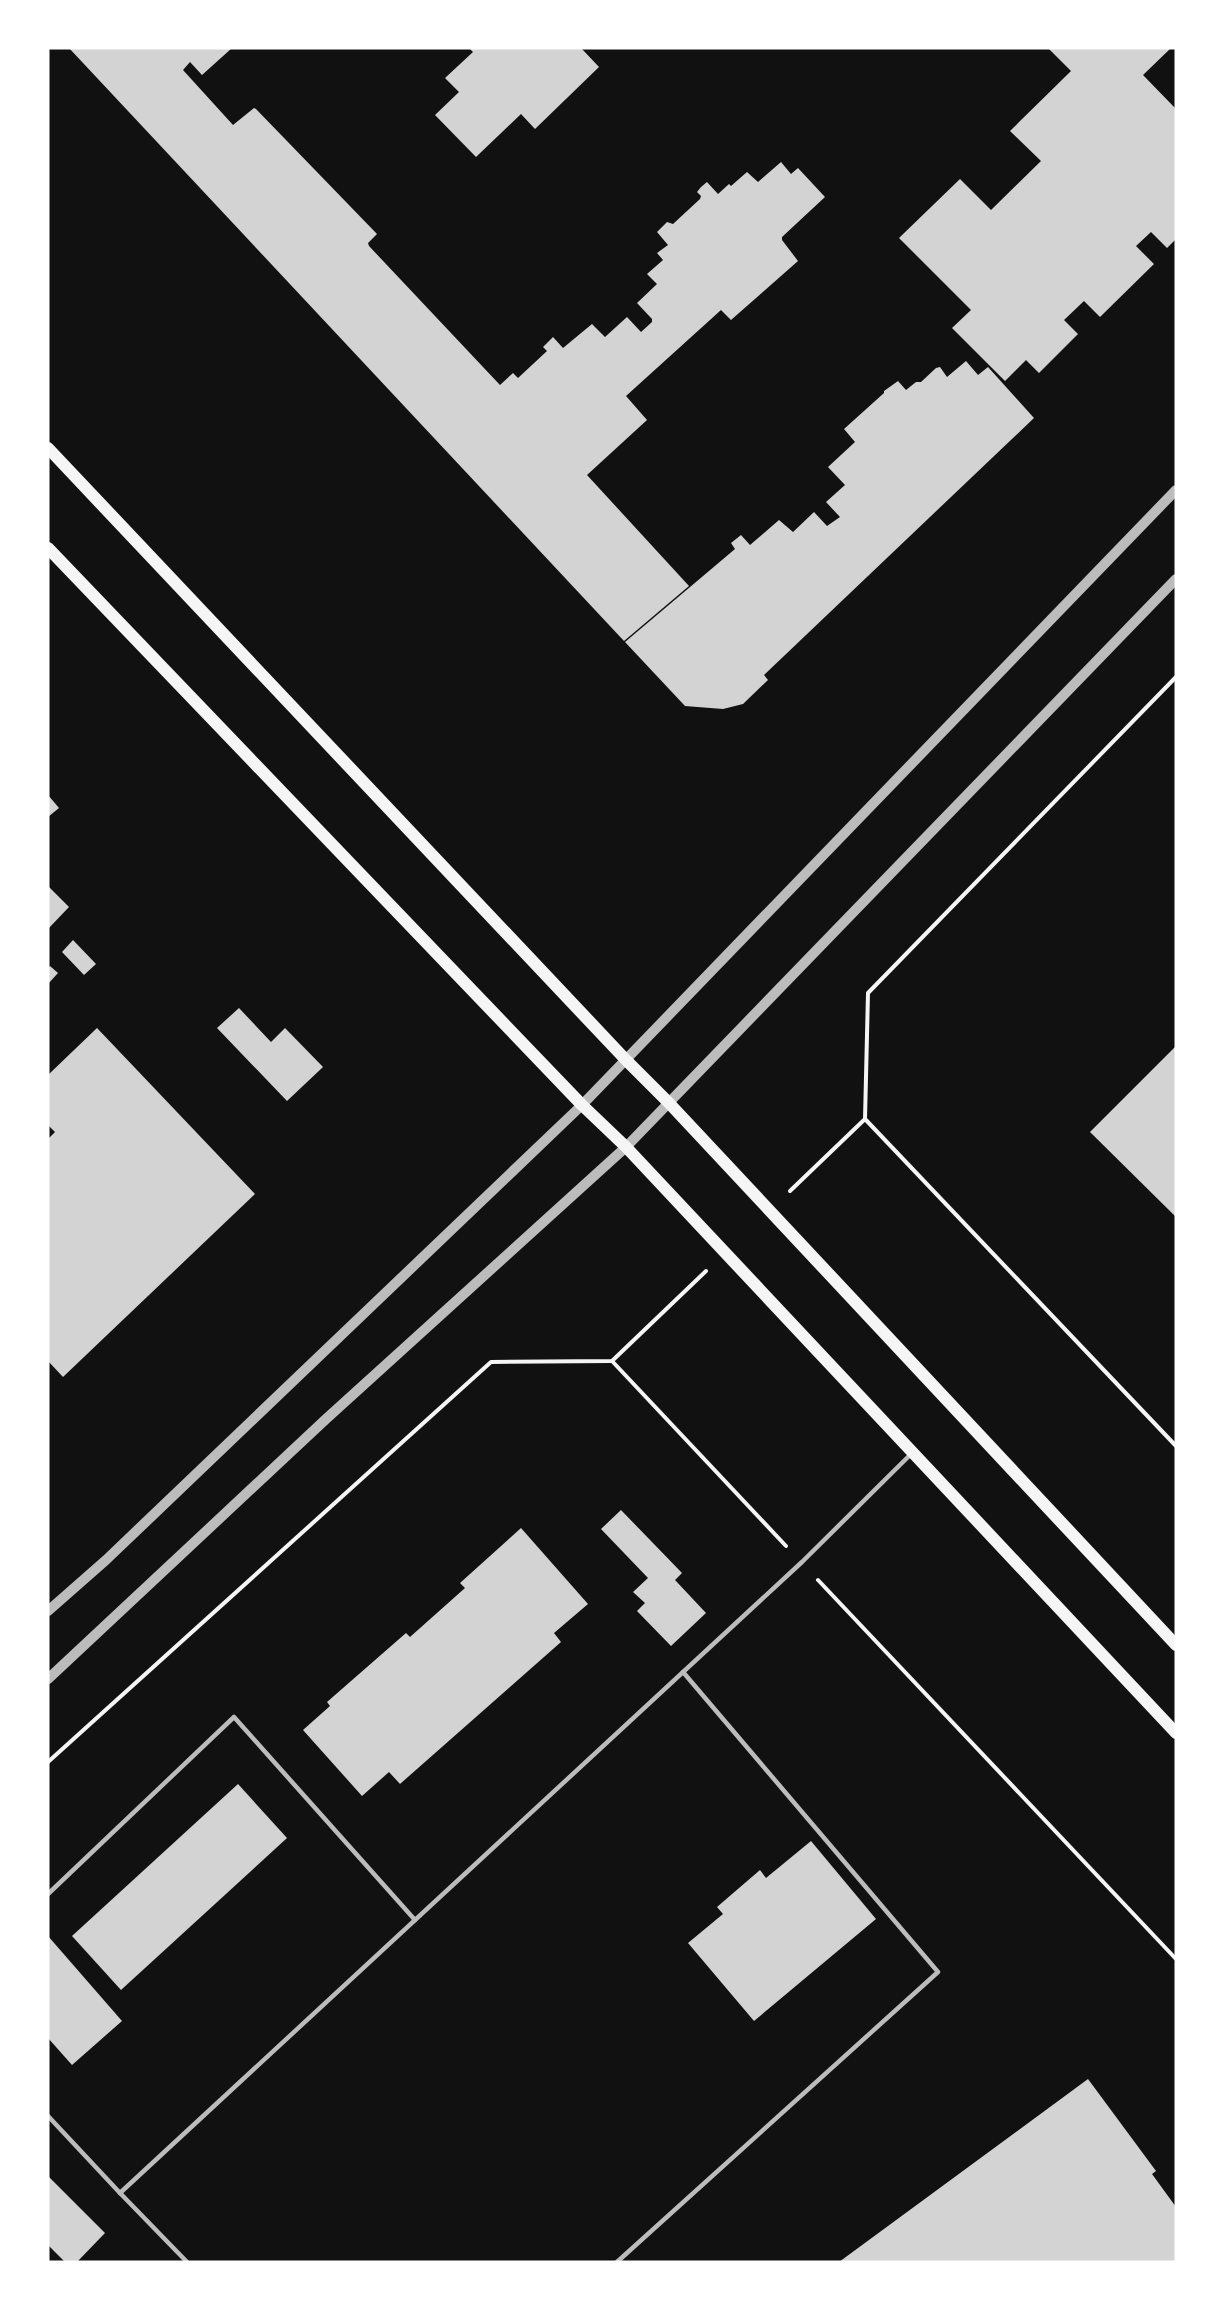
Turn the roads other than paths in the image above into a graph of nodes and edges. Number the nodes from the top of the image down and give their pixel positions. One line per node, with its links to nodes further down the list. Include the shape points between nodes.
1 (48, 448): 5 (main road)
2 (1176, 490): 5 (street)
3 (48, 548): 7 (main road)
4 (1176, 579): 6 (street)
5 (626, 1060): 6 (main road); 7 (street)
6 (669, 1103): 8 (street); 11 (main road)
7 (582, 1106): 8 (main road); 10 (street)
8 (626, 1147): 9 (main road); 13 (street)
9 (913, 1452): 12 (lane); 14 (main road)
10 (48, 1611)
11 (1176, 1645)
12 (683, 1672): 16 (lane); 20 (lane, via 938,1972)
13 (48, 1679)
14 (1176, 1732)
15 (48, 1894): 16 (lane, via 234,1717)
16 (415, 1920): 18 (lane)
17 (48, 2116): 18 (lane)
18 (120, 2193): 19 (lane)
19 (187, 2262)
20 (617, 2262)

